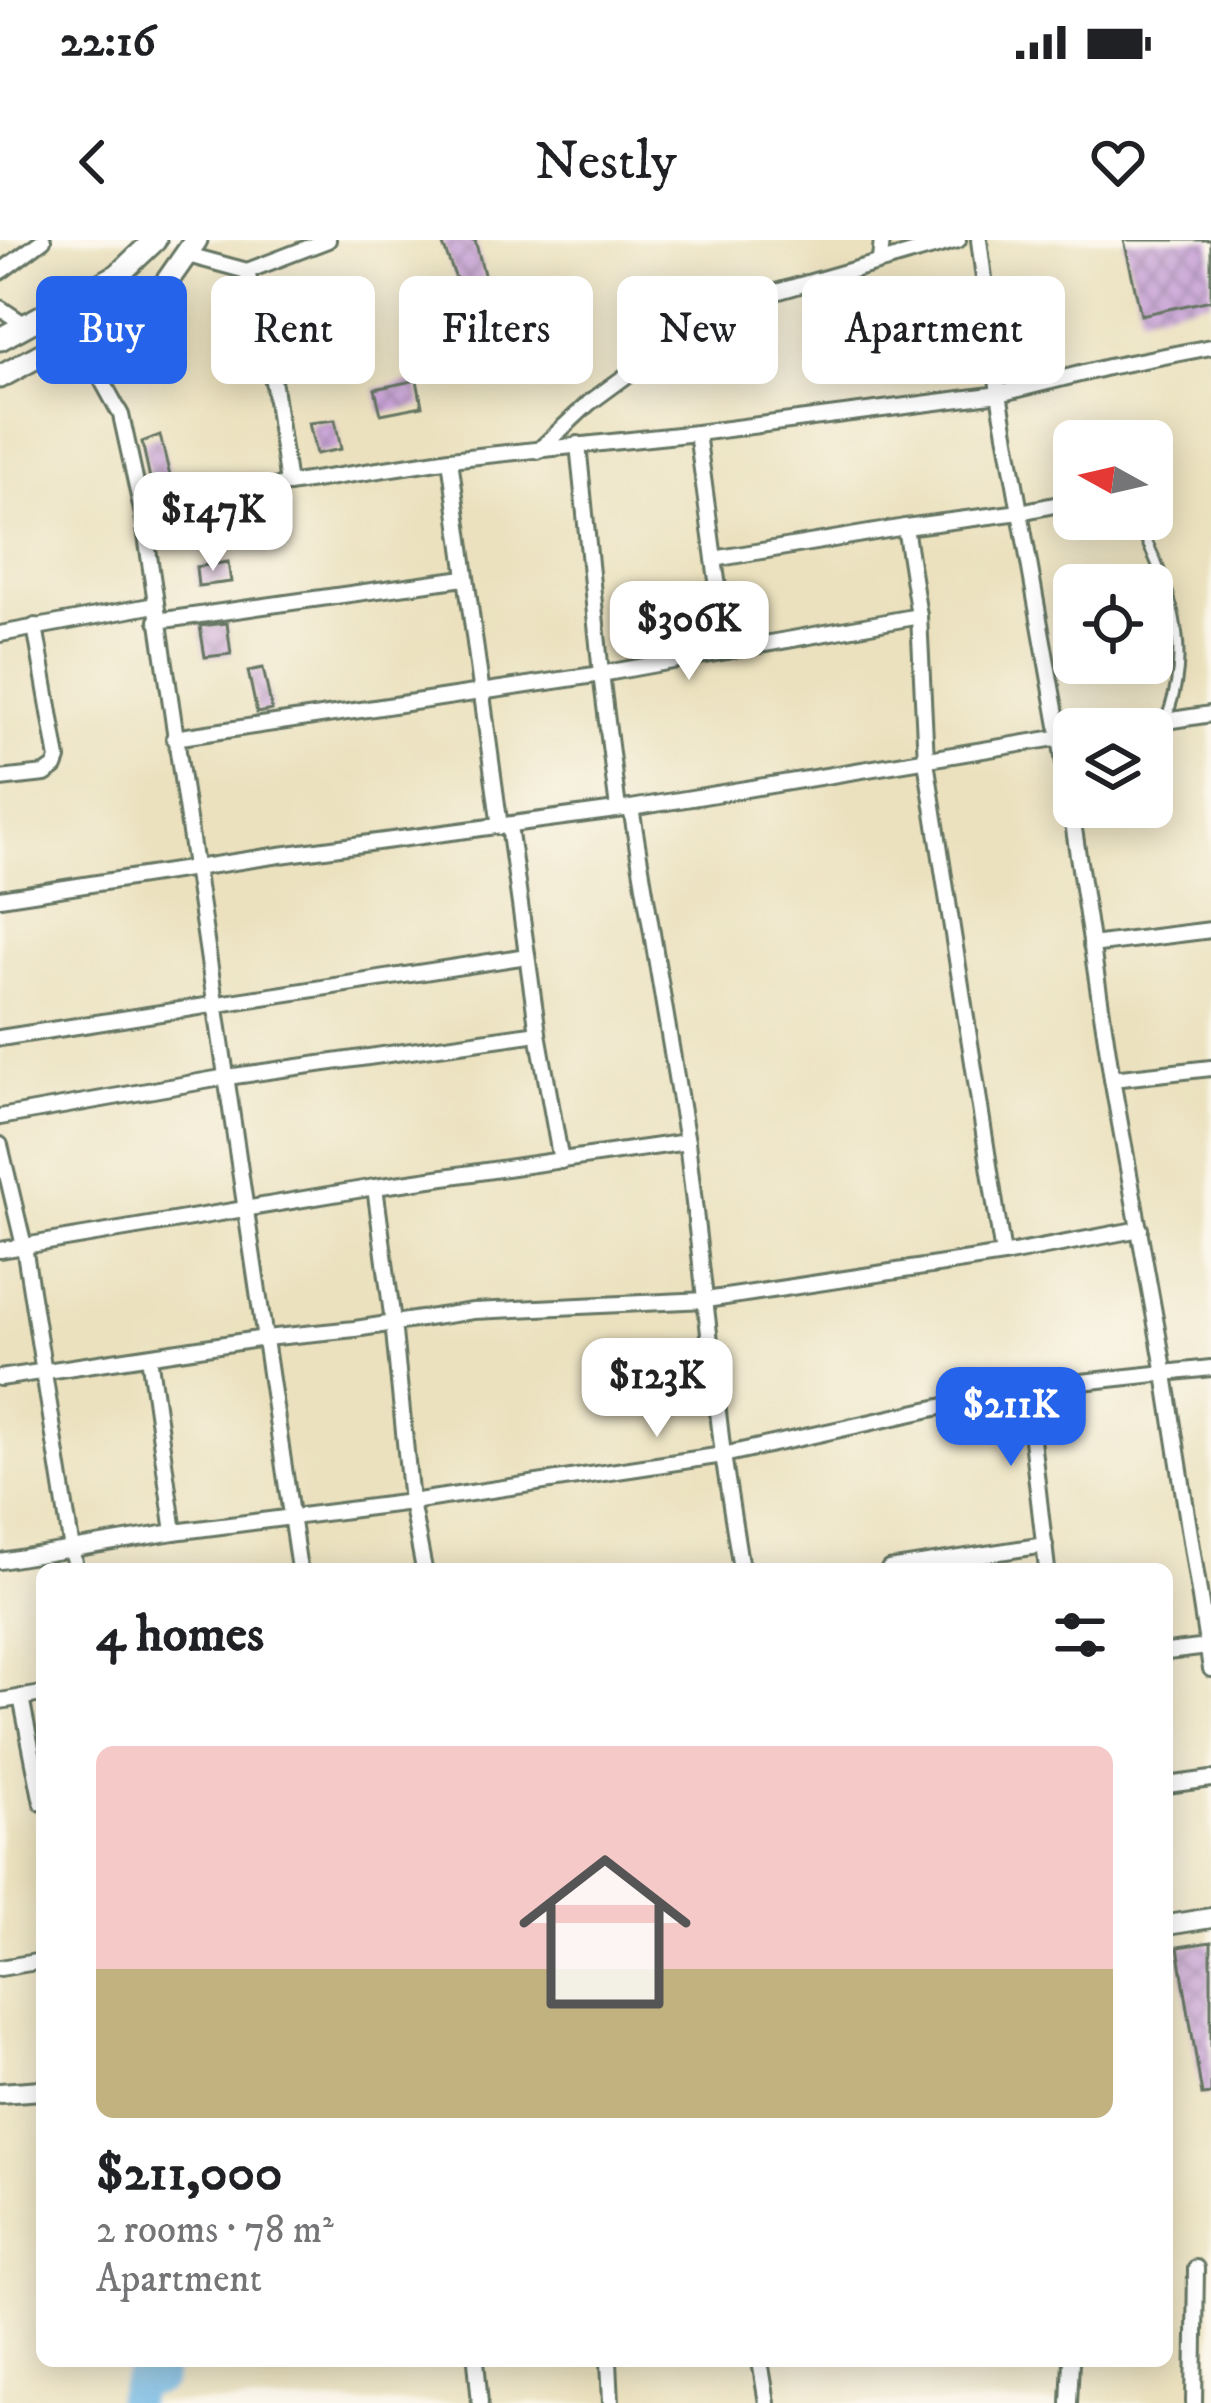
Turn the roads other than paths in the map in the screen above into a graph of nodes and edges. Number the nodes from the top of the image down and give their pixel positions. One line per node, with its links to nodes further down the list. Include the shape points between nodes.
1 (43, 240): 10 (street)
2 (155, 240): 13 (main road, via 118,275)
3 (328, 240): 9 (street)
4 (882, 240): 8 (street)
5 (958, 240): 8 (street)
6 (979, 240): 19 (street)
7 (192, 248): 9 (street); 11 (main road)
8 (880, 260): 22 (street, via 741,302 604,392)
9 (247, 271): 24 (street)
10 (0, 272)
11 (171, 276)
12 (0, 308): 13 (street)
13 (27, 326): 14 (main road)
14 (0, 339)
15 (1211, 347): 19 (street)
16 (36, 357): 17 (main road)
17 (0, 377)
18 (104, 384): 27 (street, via 121,415)
19 (999, 394): 20 (street); 26 (street)
20 (697, 433): 21 (street); 30 (street)
21 (578, 444): 22 (street); 38 (street)
22 (538, 451): 23 (street)
23 (449, 459): 24 (street); 31 (street)
24 (288, 484): 27 (street)
25 (1053, 505): 26 (street)
26 (1020, 512): 28 (street); 40 (street)
27 (142, 514): 32 (street)
28 (905, 526): 30 (street); 33 (street)
29 (1146, 540): 41 (lane, via 1178,628 1179,681)
30 (714, 560): 37 (street)
31 (464, 578): 34 (street); 39 (street)
32 (155, 604): 34 (street); 35 (street)
33 (919, 616): 37 (street); 46 (street)
34 (157, 621): 44 (street)
35 (35, 626): 36 (street); 47 (street, via 58,759 45,774)
36 (0, 634)
37 (727, 651): 38 (street)
38 (601, 674): 39 (street); 48 (street)
39 (482, 692): 44 (street); 49 (street)
40 (1061, 708)
41 (1170, 708)
42 (1211, 715): 43 (street)
43 (1173, 720)
44 (174, 737): 51 (street)
45 (1053, 738): 46 (street)
46 (926, 761): 48 (street); 71 (street)
47 (0, 779)
48 (625, 808): 49 (street); 63 (street)
49 (505, 826): 51 (street); 55 (street)
50 (1078, 828): 54 (street)
51 (194, 868): 52 (street); 56 (street)
52 (0, 898)
53 (1211, 930): 54 (street)
54 (1091, 945): 61 (street)
55 (527, 956): 56 (street); 57 (street)
56 (213, 1005): 58 (street); 60 (street)
57 (538, 1033): 60 (street); 65 (street)
58 (0, 1038)
59 (1211, 1068): 61 (street)
60 (227, 1077): 62 (street); 67 (street)
61 (1112, 1079): 68 (street)
62 (0, 1117)
63 (687, 1142): 65 (street); 72 (street)
64 (0, 1144): 69 (street)
65 (561, 1161): 66 (street)
66 (375, 1187): 67 (street); 73 (street)
67 (247, 1210): 69 (street); 74 (street)
68 (1140, 1229): 71 (street); 78 (street)
69 (24, 1246): 70 (street); 77 (street)
70 (0, 1250)
71 (1003, 1255): 72 (street)
72 (706, 1300): 73 (street); 81 (street)
73 (393, 1322): 74 (street); 82 (street)
74 (265, 1338): 75 (street); 83 (street)
75 (149, 1356): 77 (street); 84 (street)
76 (1211, 1368): 78 (street)
77 (45, 1371): 79 (street); 86 (street)
78 (1165, 1374): 80 (street); 94 (street)
79 (0, 1378)
80 (1026, 1388): 81 (street); 85 (street)
81 (723, 1455): 82 (street); 91 (street)
82 (411, 1502): 83 (street); 90 (street)
83 (291, 1518): 84 (street); 89 (street)
84 (174, 1532): 86 (street)
85 (1045, 1545): 92 (street); 93 (street)
86 (72, 1550): 87 (street); 88 (street)
87 (0, 1561)
88 (73, 1563)
89 (297, 1563)
90 (423, 1563)
91 (740, 1563)
92 (928, 1563)
93 (1046, 1563)
94 (1208, 1647): 95 (street); 96 (street)
95 (1173, 1651)
96 (1211, 1669)
97 (36, 1695): 98 (street)
98 (21, 1697): 99 (street); 100 (street)
99 (0, 1701)
100 (36, 1772)
101 (1211, 1779): 102 (street)
102 (1173, 1784)
103 (1211, 1918): 104 (street)
104 (1173, 1924)
105 (36, 1962): 106 (street)
106 (0, 1968)
107 (36, 2090): 108 (street)
108 (0, 2093)
109 (1196, 2268): 118 (street)
110 (477, 2367): 114 (street)
111 (609, 2367): 115 (street)
112 (761, 2367): 116 (street)
113 (1071, 2367): 117 (street)
114 (480, 2403)
115 (611, 2403)
116 (766, 2403)
117 (1069, 2403)
118 (1194, 2403)

